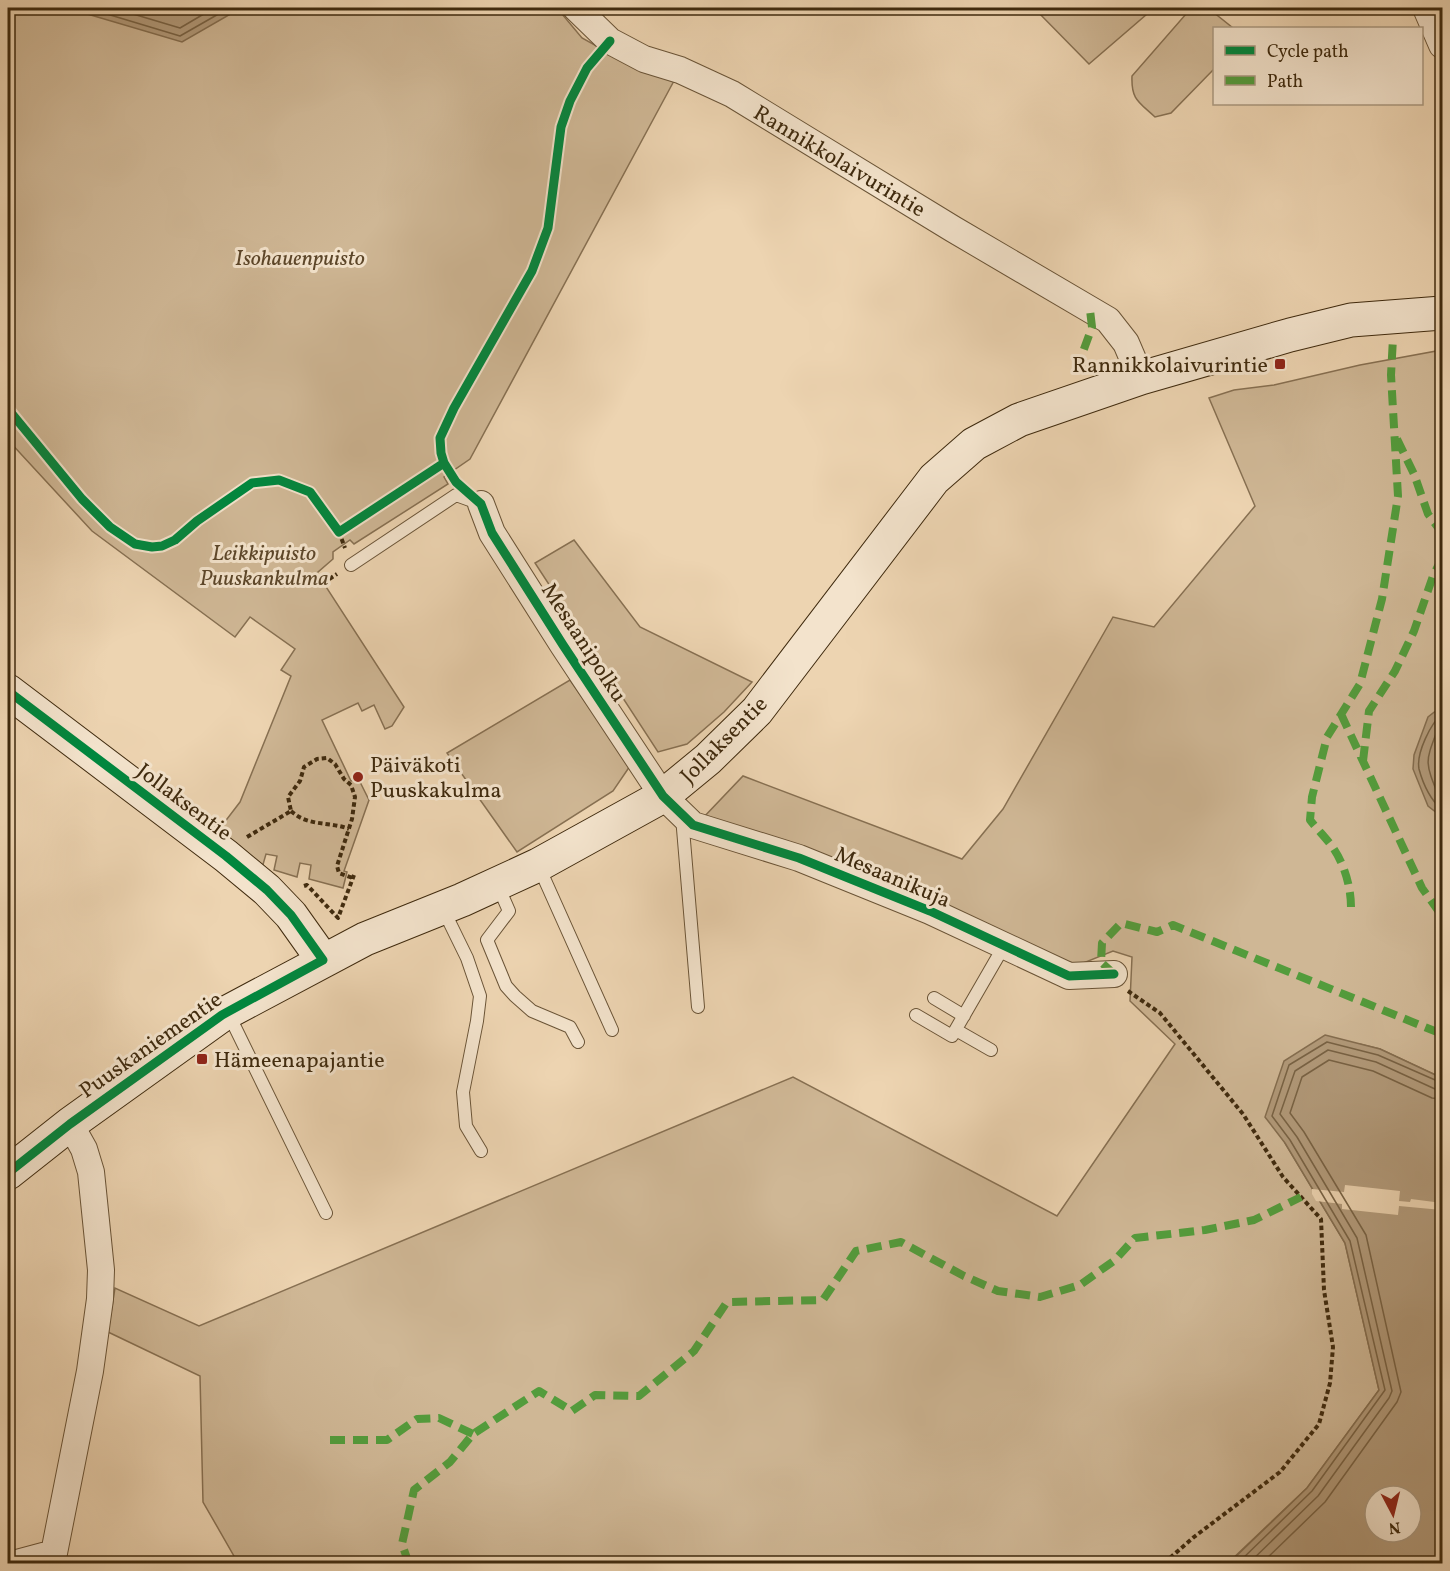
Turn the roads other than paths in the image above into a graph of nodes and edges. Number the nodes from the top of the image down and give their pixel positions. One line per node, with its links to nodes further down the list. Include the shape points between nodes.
1 (576, 8): 5 (street, Rannikkolaivurintie, via 610,41 732,94 1108,320 1126,343)
2 (1426, 8): 3 (street)
3 (1443, 45)
4 (1443, 313): 5 (main road, Jollaksentie, via 1351,320)
5 (1141, 378): 9 (main road, Jollaksentie, via 1019,420 974,444 934,479 757,711 708,759)
6 (482, 504): 7 (lane, via 456,495); 9 (street, Mesaanipolku, via 492,533)
7 (351, 565)
8 (8, 691): 14 (main road, Jollaksentie, via 267,890 291,915)
9 (673, 806): 10 (main road, Jollaksentie); 13 (street, Mesaanikuja, via 693,825 799,858); 17 (lane)
10 (538, 865): 11 (main road, Jollaksentie); 21 (lane)
11 (497, 884): 12 (main road, Jollaksentie); 23 (lane, via 509,911 487,940 506,986 532,1011 570,1027)
12 (442, 908): 14 (main road, Jollaksentie); 26 (lane, via 467,958 480,996 463,1092 466,1126)
13 (1004, 946): 15 (street, Mesaanikuja, via 1069,976); 20 (lane)
14 (323, 960): 18 (main road, Puuskaniementie)
15 (1114, 974)
16 (934, 998): 20 (lane)
17 (698, 1007)
18 (227, 1012): 25 (main road, Puuskaniementie); 28 (lane)
19 (916, 1015): 22 (lane, via 952,1036)
20 (964, 1016): 22 (lane)
21 (612, 1030)
22 (956, 1030): 24 (lane)
23 (578, 1042)
24 (991, 1050)
25 (70, 1124): 27 (main road, Puuskaniementie); 29 (street, via 92,1172 101,1270 90,1371)
26 (481, 1152)
27 (8, 1173)
28 (326, 1213)
29 (57, 1558): 30 (street)
30 (13, 1563)

